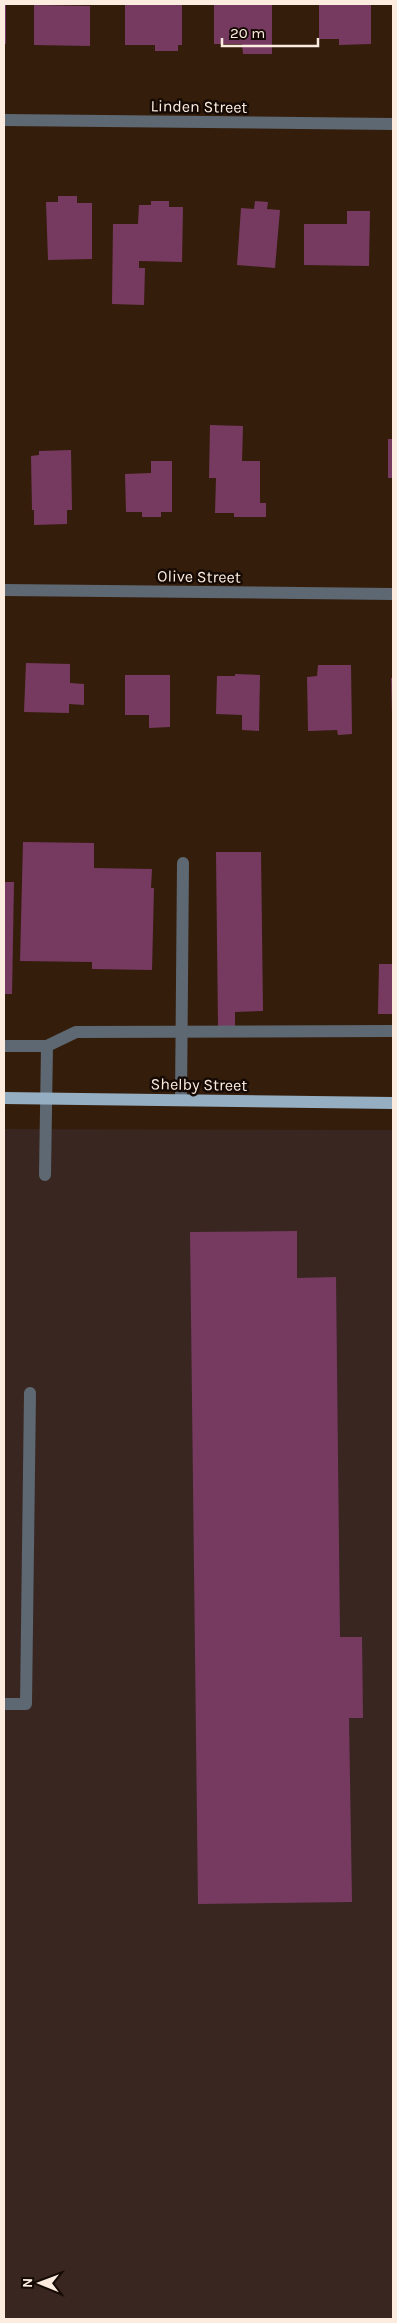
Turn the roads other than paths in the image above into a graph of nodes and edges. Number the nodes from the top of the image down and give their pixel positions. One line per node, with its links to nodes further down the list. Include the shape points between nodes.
1 (4, 120): 2 (street, Linden Street)
2 (393, 124)
3 (4, 590): 4 (street, Olive Street)
4 (393, 594)
5 (183, 863): 7 (street)
6 (393, 1031): 7 (street)
7 (181, 1032): 9 (street, via 76,1032); 12 (street)
8 (4, 1046): 9 (street)
9 (47, 1046): 11 (street)
10 (4, 1098): 11 (main road, Shelby Street)
11 (47, 1098): 12 (main road, Shelby Street); 14 (street)
12 (181, 1100): 13 (main road, Shelby Street)
13 (393, 1103)
14 (45, 1175)
15 (30, 1393): 16 (street, via 26,1704)
16 (4, 1704)

